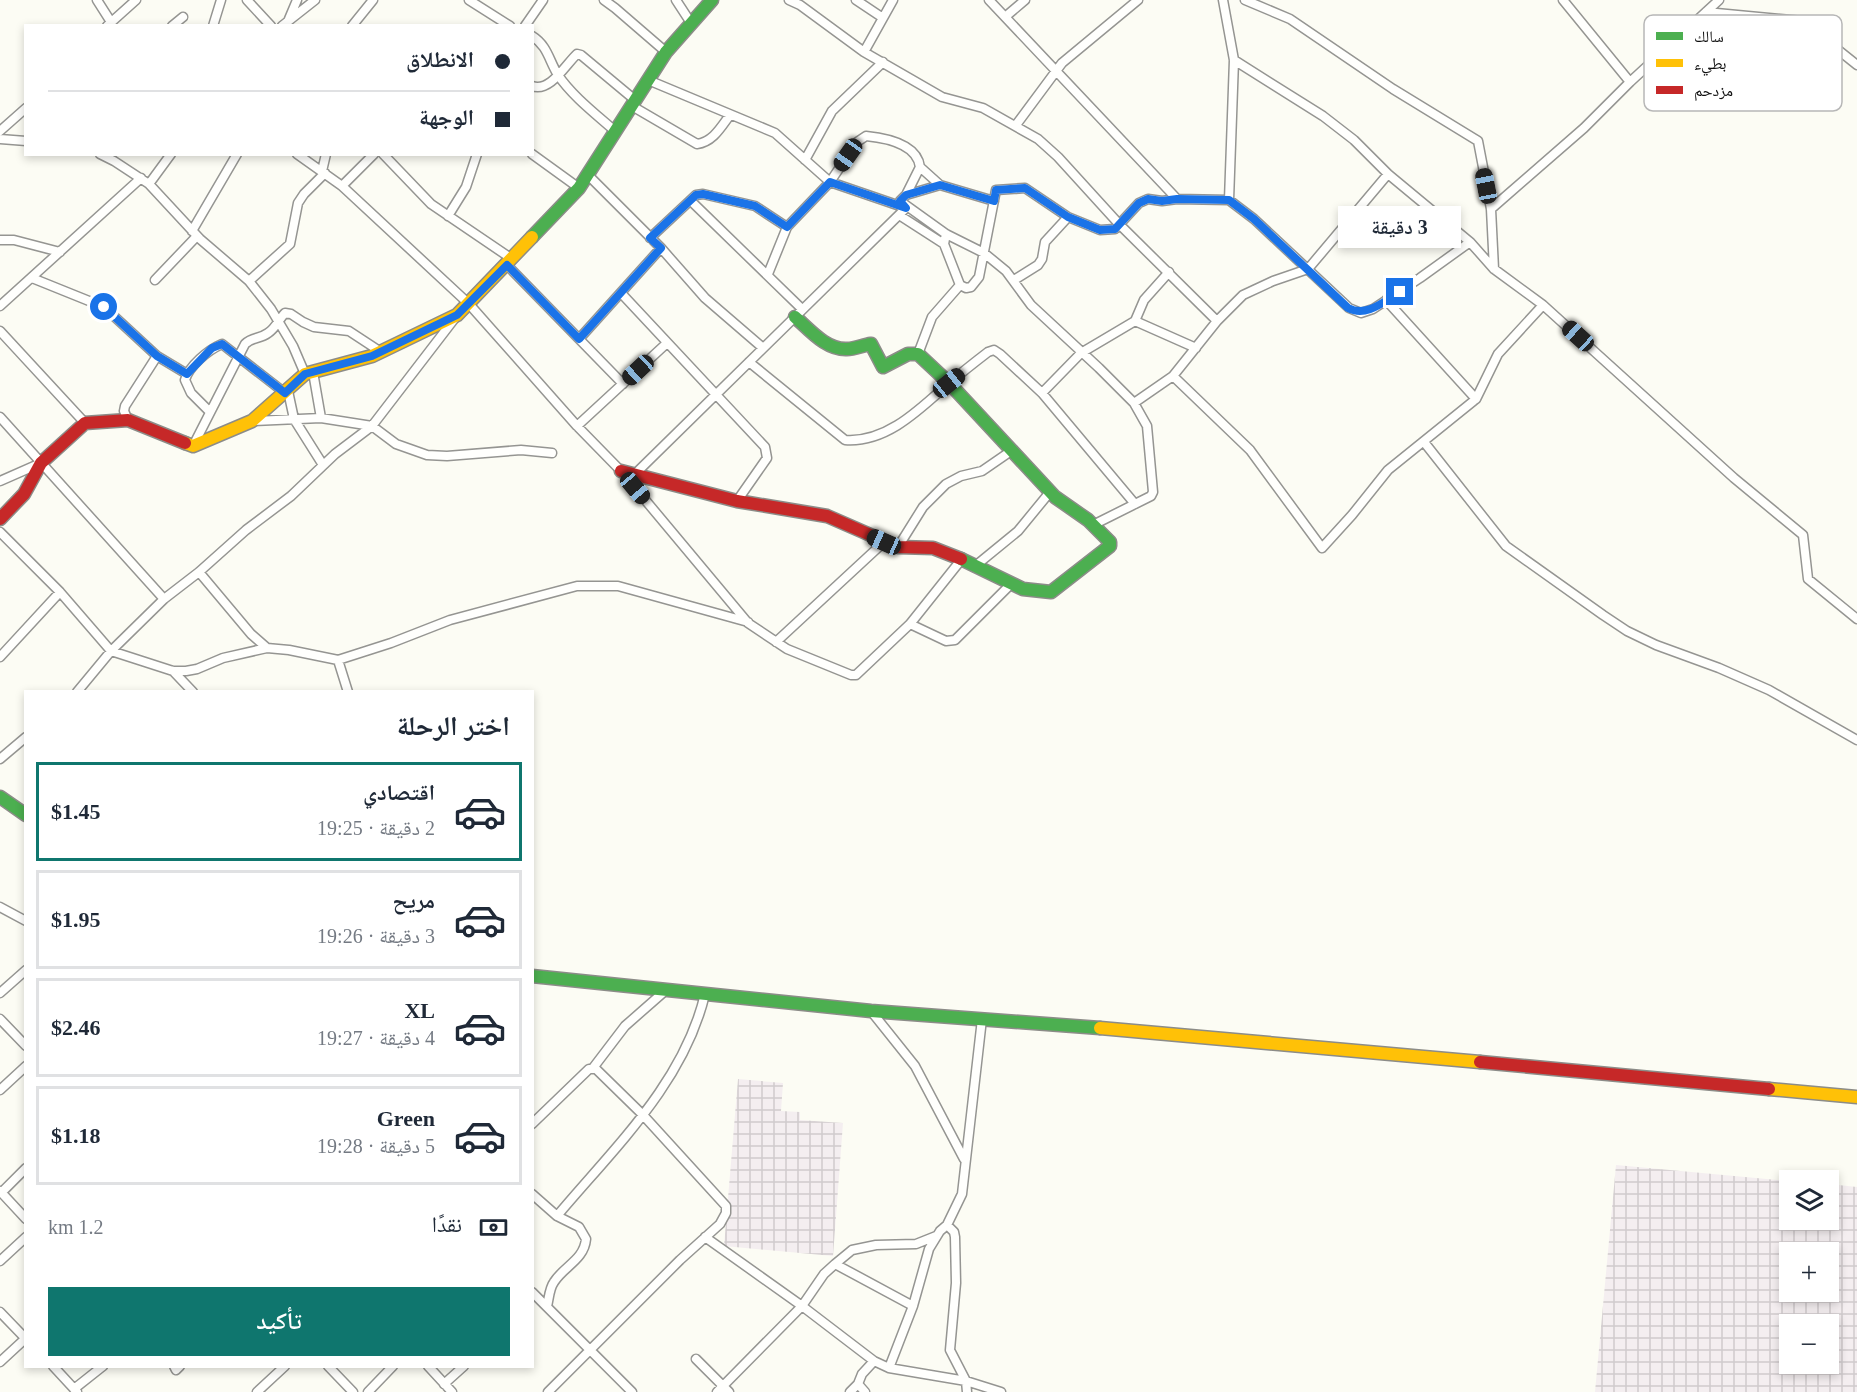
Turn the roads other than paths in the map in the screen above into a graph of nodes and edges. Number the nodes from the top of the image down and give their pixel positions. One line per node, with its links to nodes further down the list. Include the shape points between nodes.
1 (97, 0): 32 (street)
2 (136, 0): 32 (street)
3 (221, 0): 34 (street)
4 (247, 0): 35 (street)
5 (297, 0): 30 (street)
6 (315, 0): 30 (street)
7 (373, 0): 36 (street)
8 (469, 0): 37 (street)
9 (543, 0): 38 (street)
10 (604, 0): 40 (street)
11 (676, 0): 31 (street)
12 (712, 0): 31 (main road)
13 (789, 0): 23 (street)
14 (856, 0): 29 (street)
15 (893, 0): 29 (street)
16 (989, 0): 28 (street)
17 (1025, 0): 28 (street)
18 (1138, 0): 47 (street)
19 (1223, 0): 43 (street)
20 (1245, 0): 85 (street, via 1290,20 1478,141)
21 (1563, 0): 50 (street)
22 (1719, 0): 24 (street)
23 (801, 3): 41 (street)
24 (1706, 12): 25 (street); 26 (street)
25 (1703, 15)
26 (1738, 15)
27 (183, 17): 33 (street)
28 (1005, 17): 47 (street)
29 (883, 18): 41 (street)
30 (286, 22)
31 (691, 23): 40 (main road)
32 (109, 24)
33 (174, 24)
34 (214, 24)
35 (269, 24)
36 (354, 24)
37 (507, 24)
38 (526, 24)
39 (534, 37): 48 (street, via 543,44)
40 (666, 52): 49 (main road)
41 (864, 52): 44 (street)
42 (1842, 53): 45 (street)
43 (1234, 60): 72 (street, via 1323,116); 81 (street)
44 (882, 62): 55 (street, via 942,98 983,108); 69 (street, via 832,111)
45 (1857, 65)
46 (1644, 69): 50 (street)
47 (1056, 71): 55 (street); 80 (street)
48 (558, 75): 51 (street, via 544,87); 52 (street, via 574,56 581,55); 57 (street)
49 (648, 80): 52 (main road); 54 (street)
50 (1630, 82): 85 (street)
51 (534, 87)
52 (634, 103): 54 (street, via 698,144 712,138); 57 (main road)
53 (24, 110): 56 (street)
54 (730, 116): 69 (street, via 775,133)
55 (1016, 125): 89 (street, via 1058,157)
56 (0, 131)
57 (616, 132): 73 (main road)
58 (0, 139): 59 (street)
59 (24, 141)
60 (534, 155): 79 (street)
61 (103, 156): 74 (street)
62 (170, 156): 76 (street)
63 (236, 156): 91 (street)
64 (300, 156): 71 (street)
65 (325, 156): 71 (street)
66 (373, 156): 78 (street)
67 (385, 156): 87 (street, via 431,204)
68 (476, 156): 87 (street, via 466,187)
69 (805, 160): 75 (street)
70 (920, 167): 75 (street, via 916,155 903,146 866,136 857,142); 77 (street); 84 (street)
71 (321, 170): 78 (street); 108 (street, via 298,203 290,244)
72 (1389, 174): 95 (street); 101 (street)
73 (588, 175): 79 (main road); 93 (street)
74 (141, 178): 76 (street); 98 (street)
75 (830, 182): 84 (street); 90 (street)
76 (149, 184): 91 (street)
77 (940, 185): 83 (street); 84 (street)
78 (342, 186): 112 (street)
79 (579, 188): 100 (main road)
80 (1177, 199): 81 (street); 89 (street, via 1142,201)
81 (1229, 200): 101 (street)
82 (692, 201): 90 (street, via 703,194 755,206); 93 (street); 104 (street)
83 (994, 201): 88 (street, via 996,190 1025,188); 99 (street)
84 (904, 202): 86 (street); 92 (street)
85 (1491, 209): 102 (street)
86 (898, 215): 96 (street); 115 (street)
87 (448, 216): 100 (street)
88 (1068, 217): 89 (street, via 1100,230 1112,230); 107 (street, via 1045,242 1038,265)
89 (1119, 224): 103 (street)
90 (787, 227): 104 (street)
91 (195, 234): 106 (street); 108 (street)
92 (946, 234): 96 (street); 99 (street)
93 (650, 238): 97 (street)
94 (0, 240): 98 (street)
95 (1470, 242): 102 (street); 111 (street)
96 (944, 244): 109 (street)
97 (661, 248): 110 (street); 123 (street, via 705,298)
98 (60, 252): 105 (street)
99 (984, 254): 107 (street); 109 (street, via 979,277 971,287)
100 (510, 262): 112 (main road); 121 (street)
101 (1308, 269): 111 (street, via 1354,311 1361,313); 118 (street, via 1251,290)
102 (1494, 269): 113 (street)
103 (1169, 272): 117 (street, via 1144,300); 118 (street)
104 (768, 274): 115 (street)
105 (32, 278): 114 (street); 128 (street, via 104,307)
106 (155, 280)
107 (1014, 280): 126 (street, via 1031,305)
108 (249, 281): 119 (street)
109 (960, 285): 127 (street, via 932,316)
110 (621, 292): 121 (street); 122 (street)
111 (1386, 300): 139 (street)
112 (469, 304): 116 (main road); 149 (street)
113 (1543, 305): 139 (street, via 1498,354); 173 (street, via 1734,478 1803,535 1808,579)
114 (0, 306)
115 (799, 313): 123 (street); 127 (main road, via 828,345 849,350 871,344 883,367 908,354)
116 (457, 315): 125 (main road); 148 (street)
117 (1135, 321): 124 (street); 126 (street)
118 (1217, 321): 124 (street)
119 (278, 322): 125 (street, via 288,313 308,325 349,331); 129 (street, via 269,333 248,341); 131 (street)
120 (0, 331): 147 (street)
121 (579, 339): 135 (street)
122 (667, 343): 135 (street); 138 (street)
123 (763, 348): 130 (street)
124 (1196, 348): 133 (street)
125 (381, 352): 131 (main road)
126 (1081, 353): 137 (street); 140 (street)
127 (918, 354): 134 (main road)
128 (157, 356): 132 (street); 145 (street, via 125,406)
129 (238, 356): 132 (street, via 222,344 212,348); 136 (street); 141 (street)
130 (749, 362): 134 (street, via 845,440 869,438 887,430 918,412); 138 (street)
131 (309, 373): 136 (main road); 143 (street)
132 (187, 374): 141 (street, via 186,386)
133 (1173, 376): 140 (street); 150 (street, via 1250,450 1322,548 1388,470)
134 (949, 383): 137 (street, via 994,350); 152 (main road)
135 (623, 384): 149 (street)
136 (287, 392): 144 (street); 146 (main road)
137 (1042, 393): 161 (street)
138 (716, 394): 157 (street); 160 (street, via 768,454)
139 (1476, 399): 150 (street)
140 (1134, 403): 161 (street, via 1147,426 1154,488 1151,496)
141 (210, 412): 151 (street)
142 (0, 417): 154 (street)
143 (321, 418): 144 (street); 148 (street)
144 (294, 419): 146 (street); 155 (street)
145 (128, 420): 147 (main road); 151 (main road)
146 (252, 421): 151 (main road)
147 (85, 423): 154 (main road)
148 (372, 426): 153 (street, via 396,444 427,455 521,450); 155 (street)
149 (577, 426): 156 (street)
150 (1424, 442): 186 (street, via 1506,546 1603,615 1656,645 1769,690)
151 (193, 446)
152 (1011, 451): 159 (main road); 166 (street, via 982,471 946,484 923,507)
153 (552, 453)
154 (41, 463): 158 (street); 162 (main road, via 24,494); 172 (street)
155 (323, 465): 169 (street)
156 (621, 471): 157 (main road); 174 (street)
157 (635, 474): 160 (main road)
158 (0, 481)
159 (1050, 492): 163 (main road); 168 (street, via 1018,531)
160 (737, 501): 165 (main road, via 827,516)
161 (1135, 504): 163 (street)
162 (0, 519)
163 (1093, 525): 170 (main road, via 1110,546 1061,587 1051,592)
164 (0, 532): 171 (street)
165 (884, 542): 166 (main road); 176 (street)
166 (898, 547): 167 (main road, via 933,548)
167 (962, 560): 168 (main road); 175 (street)
168 (974, 567): 170 (main road)
169 (199, 572): 172 (street); 177 (street)
170 (1011, 584): 175 (street, via 955,640 946,641)
171 (60, 592): 178 (street); 179 (street)
172 (164, 599): 178 (street)
173 (1857, 619)
174 (748, 623): 176 (street); 180 (street, via 618,586 576,586 450,620)
175 (910, 624): 176 (street, via 856,675 797,654)
176 (776, 642)
177 (267, 648): 180 (street); 181 (street, via 197,669)
178 (111, 651): 181 (street); 182 (street)
179 (0, 657)
180 (338, 660): 184 (street)
181 (173, 671): 183 (street)
182 (79, 690)
183 (191, 690)
184 (347, 690)
185 (24, 739): 187 (street)
186 (1857, 740)
187 (0, 759)
188 (0, 797): 189 (main road)
189 (24, 814)
190 (0, 907): 191 (street)
191 (24, 920)
192 (24, 972): 195 (street)
193 (534, 976): 194 (main road)
194 (666, 990): 196 (main road); 202 (street, via 625,1026)
195 (0, 993)
196 (705, 994): 197 (main road); 205 (street, via 700,1017 669,1081)
197 (871, 1011): 199 (main road); 207 (street, via 915,1065)
198 (0, 1019): 200 (street)
199 (982, 1019): 204 (main road); 207 (street)
200 (24, 1044)
201 (24, 1068): 203 (street)
202 (593, 1068): 205 (street); 206 (street)
203 (0, 1090)
204 (1857, 1097)
205 (643, 1114): 211 (street); 215 (street, via 726,1206 724,1218)
206 (534, 1122)
207 (964, 1159): 213 (street, via 962,1194)
208 (24, 1170): 209 (street)
209 (1, 1192): 212 (street)
210 (534, 1196): 211 (street)
211 (557, 1216): 220 (street, via 579,1227 585,1243 579,1258 554,1282)
212 (24, 1218)
213 (947, 1225): 214 (street); 238 (street, via 955,1237 956,1283 950,1350)
214 (936, 1236): 218 (street, via 916,1244 852,1250); 222 (street)
215 (705, 1237): 221 (street); 226 (street)
216 (24, 1239): 217 (street)
217 (0, 1261)
218 (835, 1264): 221 (street); 222 (street)
219 (534, 1295): 220 (street)
220 (547, 1306): 226 (street)
221 (802, 1306): 228 (street); 242 (street)
222 (913, 1306): 237 (street)
223 (0, 1312): 224 (street)
224 (24, 1337)
225 (24, 1339): 229 (street)
226 (589, 1350): 247 (street); 248 (street)
227 (696, 1359): 242 (street)
228 (874, 1361): 237 (street); 240 (street)
229 (0, 1362)
230 (55, 1368): 241 (street)
231 (101, 1368): 241 (street)
232 (283, 1368): 243 (street)
233 (330, 1368): 244 (street)
234 (391, 1368): 245 (street)
235 (430, 1368): 239 (street)
236 (462, 1368): 239 (street)
237 (890, 1368): 238 (street)
238 (966, 1381): 251 (street); 252 (street)
239 (444, 1384): 246 (street)
240 (858, 1384): 249 (street); 250 (street)
241 (76, 1390)
242 (723, 1390)
243 (257, 1392)
244 (353, 1392)
245 (368, 1392)
246 (452, 1392)
247 (548, 1392)
248 (632, 1392)
249 (850, 1392)
250 (865, 1392)
251 (967, 1392)
252 (1001, 1392)

